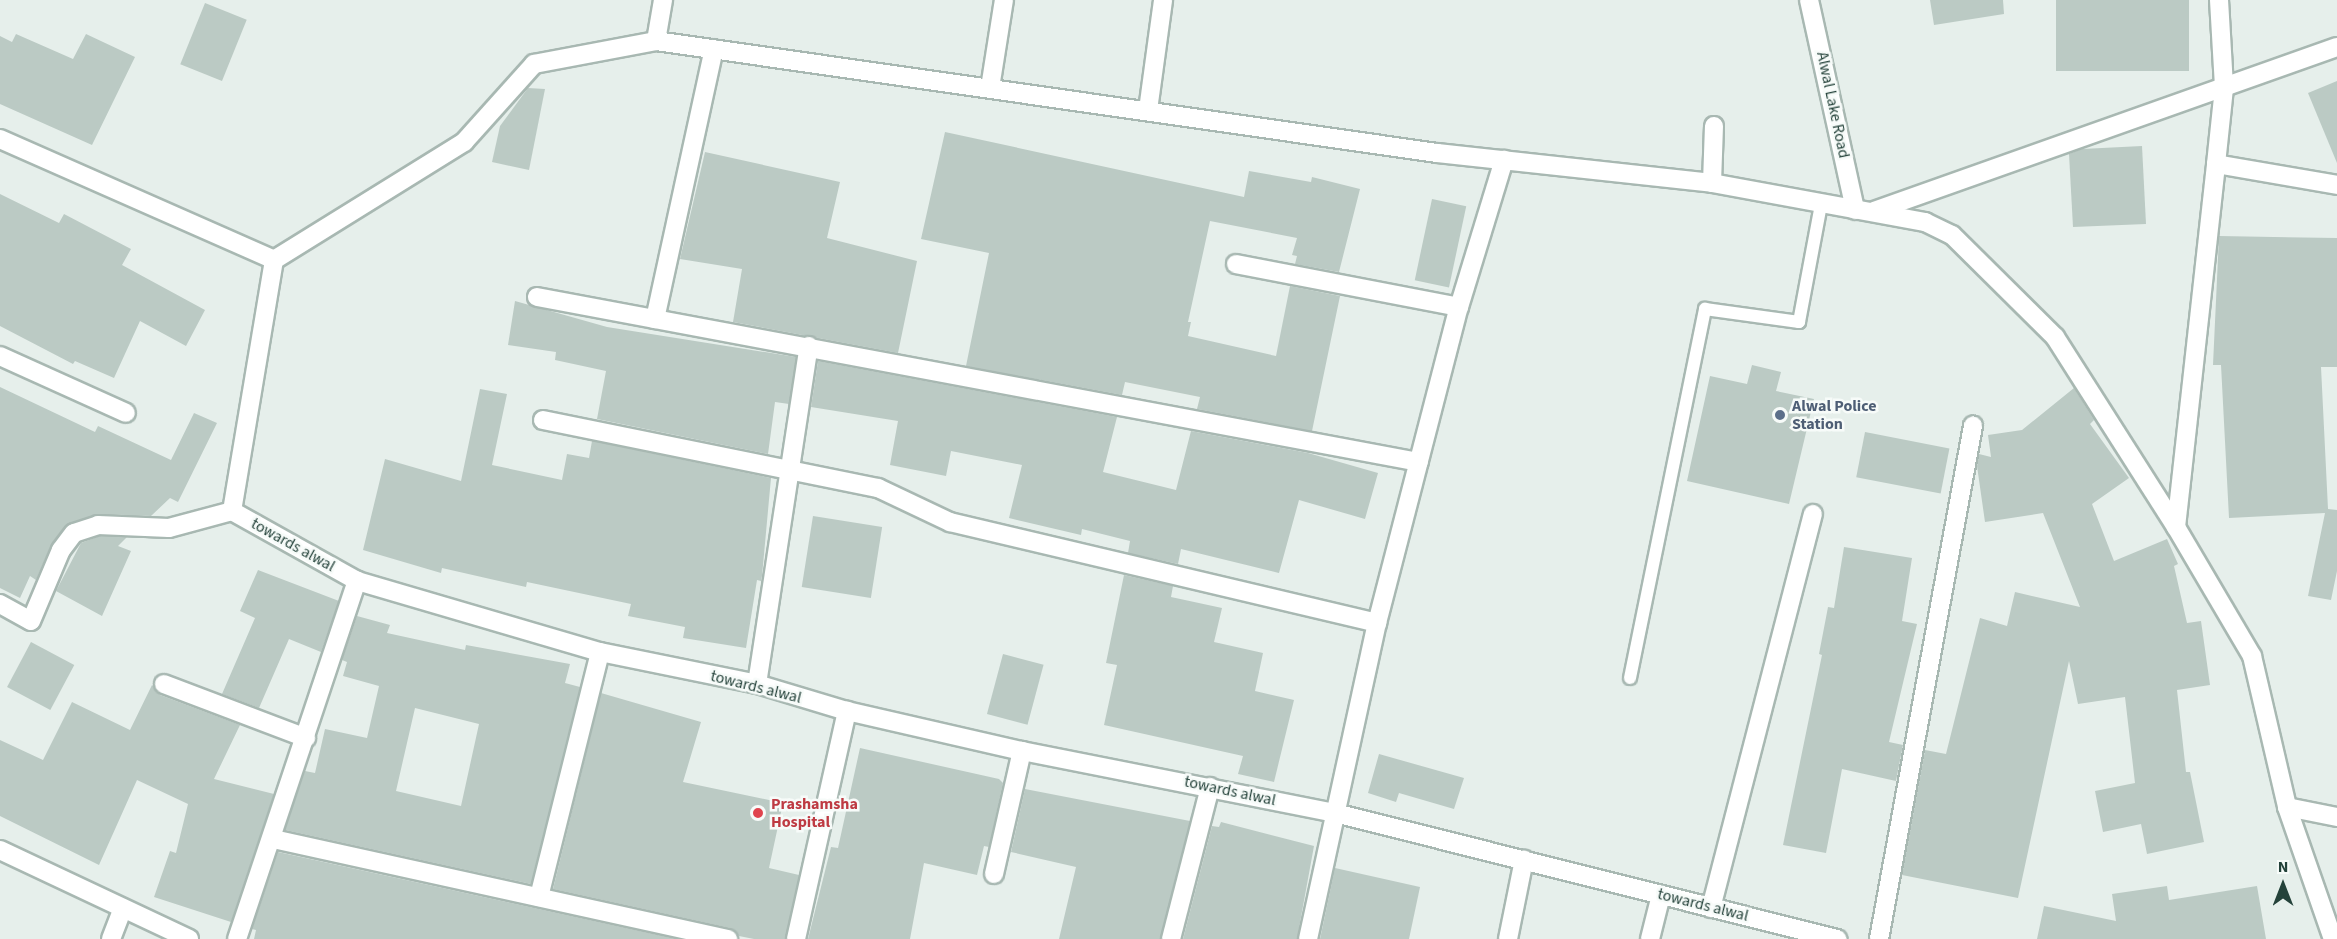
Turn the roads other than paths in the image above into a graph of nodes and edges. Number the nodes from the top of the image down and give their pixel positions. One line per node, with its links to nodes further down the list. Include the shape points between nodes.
1 (663, 0): 6 (street)
2 (1004, 0): 9 (street)
3 (1164, 0): 11 (street)
4 (1809, 0): 19 (street, Alwal Lake Road)
5 (2219, 0): 10 (street)
6 (656, 41): 8 (street); 21 (street, via 534,64 464,142)
7 (2337, 47): 10 (street)
8 (714, 49): 9 (street); 25 (street)
9 (990, 88): 11 (street)
10 (2224, 88): 15 (street); 20 (street)
11 (1148, 110): 14 (street)
12 (1714, 126): 16 (street)
13 (0, 139): 21 (street)
14 (1504, 160): 16 (street); 24 (street)
15 (2216, 164): 17 (street); 35 (street)
16 (1712, 183): 18 (street)
17 (2337, 185)
18 (1821, 204): 19 (street); 40 (lane, via 1798,322 1705,309)
19 (1854, 210): 20 (street)
20 (1875, 211): 35 (street, via 1925,222 1952,235 2055,338)
21 (274, 260): 33 (street, towards alwal)
22 (1236, 264): 24 (street)
23 (537, 297): 25 (street)
24 (1459, 308): 31 (street)
25 (655, 319): 26 (street)
26 (809, 346): 31 (street); 32 (street)
27 (0, 356): 28 (street)
28 (126, 413)
29 (543, 420): 32 (street)
30 (1973, 426): 68 (street)
31 (1419, 462): 38 (street)
32 (790, 470): 38 (street, via 878,488 950,522); 42 (street)
33 (232, 511): 36 (street, towards alwal); 37 (street, via 169,528 98,525 74,533 62,550 31,621)
34 (1813, 514): 57 (street)
35 (2176, 527): 47 (street, via 2252,656)
36 (357, 581): 39 (street, towards alwal); 44 (street)
37 (0, 604)
38 (1377, 623): 48 (street)
39 (600, 652): 42 (street, towards alwal); 55 (street)
40 (1630, 678)
41 (164, 684): 44 (street)
42 (758, 684): 43 (street, towards alwal)
43 (847, 711): 45 (street, towards alwal); 62 (street)
44 (306, 738): 50 (street)
45 (1022, 751): 46 (street, towards alwal); 53 (street)
46 (1210, 787): 48 (street, towards alwal); 63 (street)
47 (2287, 807): 49 (street); 69 (street)
48 (1335, 813): 52 (street, towards alwal); 64 (street)
49 (2337, 818)
50 (273, 839): 55 (street); 60 (street)
51 (0, 850): 56 (street)
52 (1524, 860): 54 (street, towards alwal); 65 (street)
53 (994, 874)
54 (1661, 895): 57 (street, towards alwal); 66 (street)
55 (539, 897): 61 (street)
56 (123, 908): 58 (street); 59 (street)
57 (1712, 908): 67 (street, towards alwal)
58 (111, 939)
59 (189, 939)
60 (237, 939)
61 (728, 939)
62 (796, 939)
63 (1171, 939)
64 (1308, 939)
65 (1508, 939)
66 (1650, 939)
67 (1837, 939)
68 (1879, 939)
69 (2333, 939)

